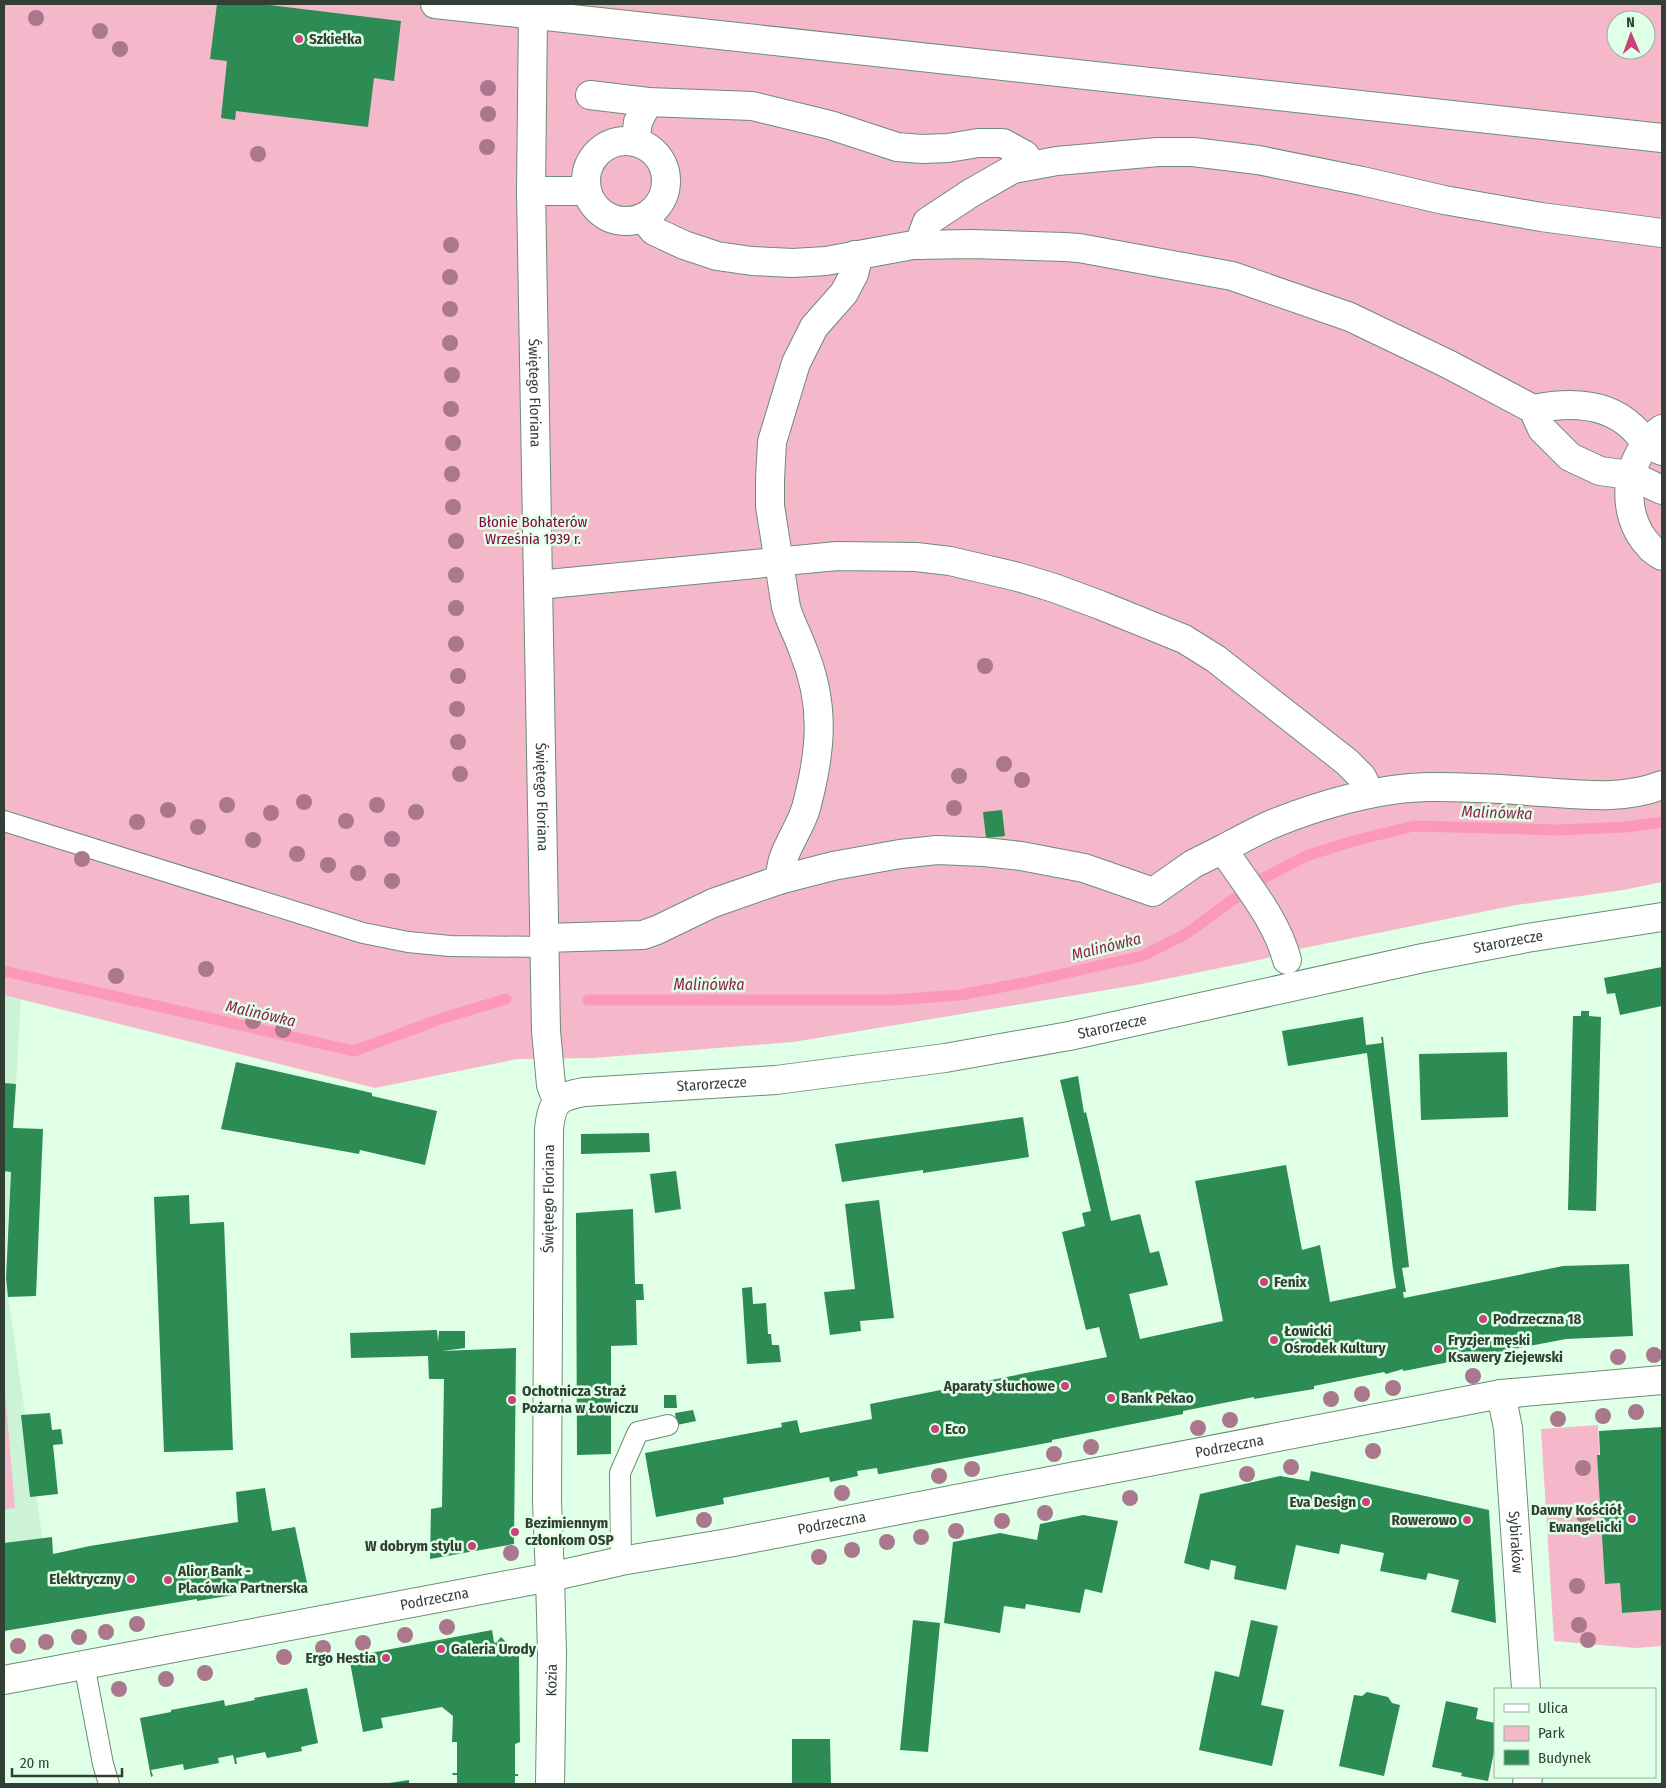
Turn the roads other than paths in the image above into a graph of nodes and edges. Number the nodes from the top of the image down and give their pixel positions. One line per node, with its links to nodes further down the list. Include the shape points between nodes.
1 (435, 4): 2 (street)
2 (533, 15): 5 (street); 8 (street, Świętego Floriana)
3 (590, 95): 4 (street)
4 (648, 102): 6 (street, via 638,122); 7 (street, via 752,106 906,148 1003,144 1025,155)
5 (1662, 138)
6 (635, 142): 9 (street, via 619,141 603,148 592,159 586,175); 10 (street, via 648,147 659,157 667,184 655,210)
7 (1031, 165): 11 (street, via 1158,152 1193,152 1258,160 1541,217); 12 (street, via 1013,170 971,193 927,222)
8 (531, 191): 9 (street); 20 (street, Świętego Floriana)
9 (586, 191): 10 (street, via 594,207 608,218 626,222)
10 (643, 218): 13 (street, via 654,230 717,256 793,263)
11 (1662, 233)
12 (921, 244): 13 (street); 14 (street, via 1079,248 1232,276 1350,317)
13 (855, 255): 19 (street, via 854,274 844,293 814,327 796,363 772,442 770,506)
14 (1533, 409): 15 (street, via 1586,405 1611,413); 16 (street, via 1542,429 1570,458 1600,471)
15 (1657, 441): 16 (street, via 1636,458)
16 (1630, 475): 17 (street); 18 (street, via 1629,500 1635,525 1649,547)
17 (1662, 490)
18 (1662, 556)
19 (779, 561): 20 (street); 22 (street, via 837,556 950,561 1054,588 1136,619 1184,639 1216,659 1347,762 1362,777); 25 (street, via 790,623 804,650 814,683 819,719 818,760 812,787 805,813 784,857)
20 (538, 585): 27 (street, Świętego Floriana)
21 (1662, 786): 22 (street, via 1638,793 1603,796 1430,787)
22 (1370, 793): 24 (street, via 1270,825)
23 (4, 821): 27 (lane, via 364,933 450,946)
24 (1223, 849): 25 (street, via 1193,864 1153,892 1075,867 1012,855 938,850 833,866); 28 (street, via 1279,936)
25 (779, 880): 27 (street, via 713,903 643,935)
26 (1662, 917): 29 (street, Starorzecze, via 1422,958 1069,1036 945,1058 776,1080 584,1092)
27 (544, 942): 29 (street, Świętego Floriana, via 546,1031 551,1085)
28 (1287, 960)
29 (557, 1101): 34 (street, Świętego Floriana, via 552,1108 549,1129 547,1502)
30 (1662, 1380): 31 (street, Podrzeczna)
31 (1501, 1394): 33 (street, Podrzeczna); 37 (street, Sybiraków, via 1508,1428)
32 (668, 1425): 33 (lane, via 638,1432 620,1473)
33 (621, 1561): 34 (street, Podrzeczna)
34 (550, 1577): 35 (street, Podrzeczna); 39 (street, Kozia)
35 (84, 1664): 36 (street, Podrzeczna); 38 (lane)
36 (4, 1680)
37 (1526, 1688)
38 (109, 1784)
39 (550, 1784)

